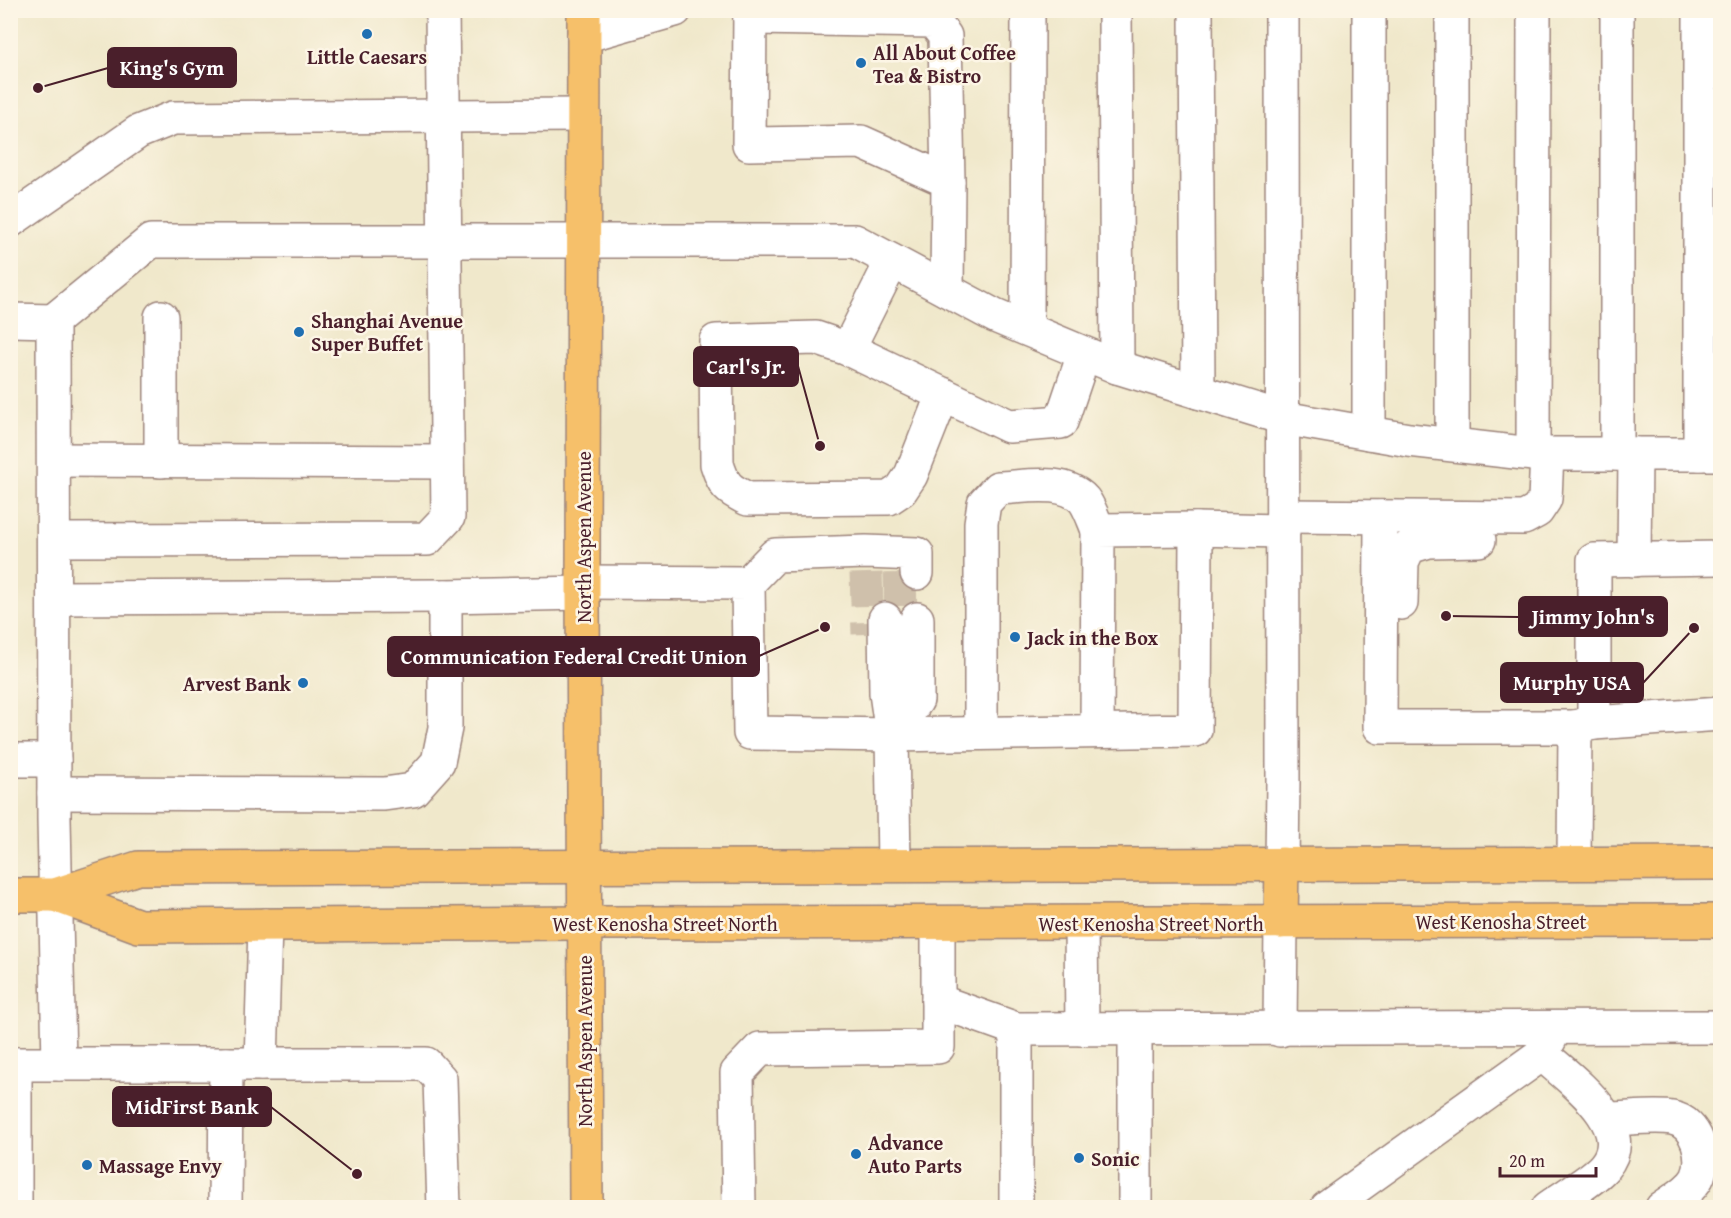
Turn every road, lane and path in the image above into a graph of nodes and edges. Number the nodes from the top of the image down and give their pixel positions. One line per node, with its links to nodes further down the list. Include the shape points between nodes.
1 (442, 10): 15 (lane)
2 (675, 10): 13 (lane)
3 (1028, 10): 25 (lane)
4 (1115, 10): 28 (lane)
5 (1196, 10): 29 (lane)
6 (1282, 10): 31 (lane)
7 (1369, 10): 32 (lane)
8 (1452, 10): 33 (lane)
9 (1534, 10): 34 (lane)
10 (1617, 10): 35 (lane)
11 (1700, 10): 36 (lane)
12 (750, 14): 16 (lane, via 749,144 861,142); 16 (lane, via 933,21 945,36)
13 (584, 23): 14 (main road, North Aspen Avenue)
14 (584, 115): 15 (lane); 19 (main road, North Aspen Avenue)
15 (443, 116): 17 (lane, via 173,118 138,132); 18 (lane)
16 (948, 181): 21 (lane)
17 (10, 221)
18 (444, 242): 19 (lane); 24 (lane, via 151,241); 39 (lane)
19 (584, 242): 20 (lane, via 855,241); 50 (main road, North Aspen Avenue)
20 (892, 261): 21 (lane); 26 (lane)
21 (947, 290): 25 (lane)
22 (161, 317): 38 (lane)
23 (10, 320): 24 (lane)
24 (53, 321): 37 (lane)
25 (1027, 329): 27 (lane)
26 (848, 349): 30 (lane); 30 (lane, via 816,338 716,341 717,464 722,483 748,499 889,498 901,490 911,475)
27 (1084, 354): 28 (lane); 30 (lane, via 1060,422 1009,426)
28 (1117, 367): 29 (lane)
29 (1198, 392): 31 (lane)
30 (943, 394)
31 (1283, 418): 32 (lane); 42 (lane)
32 (1370, 433): 33 (lane)
33 (1452, 444): 34 (lane)
34 (1540, 454): 35 (lane); 41 (lane, via 1545,499 1537,511)
35 (1626, 454): 36 (lane); 47 (lane)
36 (1710, 454)
37 (54, 460): 38 (lane); 45 (lane)
38 (161, 460): 39 (lane)
39 (447, 462): 45 (lane, via 448,517 427,539)
40 (1381, 517): 41 (lane); 42 (lane); 55 (lane, via 1380,726)
41 (1524, 518): 55 (lane, via 1509,540 1430,541 1409,547 1402,562 1401,588)
42 (1283, 524): 43 (lane); 64 (lane)
43 (1196, 529): 44 (lane); 56 (lane, via 1195,730)
44 (1098, 530): 56 (lane); 57 (lane, via 1084,501 1067,488 998,488 984,503)
45 (54, 540): 52 (lane)
46 (1720, 558): 47 (lane)
47 (1634, 560): 54 (lane, via 1594,560)
48 (888, 564): 49 (lane, via 775,555)
49 (748, 583): 50 (lane); 58 (lane, via 750,734)
50 (583, 588): 51 (lane); 66 (main road, North Aspen Avenue)
51 (445, 596): 52 (lane); 61 (lane, via 445,728 438,762 413,790 384,795)
52 (54, 598): 60 (lane)
53 (1720, 714): 54 (lane)
54 (1584, 725): 55 (lane); 62 (lane)
55 (1403, 726)
56 (1097, 730): 57 (lane)
57 (981, 732): 58 (lane)
58 (892, 735): 58 (lane, via 869,698 892,623 917,700); 65 (lane)
59 (10, 760): 60 (lane)
60 (54, 760): 61 (lane)
61 (54, 793): 68 (lane)
62 (1574, 863): 63 (main road); 64 (main road)
63 (1720, 863)
64 (1282, 864): 65 (main road, West Kenosha Street North); 70 (main road)
65 (894, 865): 66 (main road, West Kenosha Street North)
66 (584, 866): 68 (main road, West Kenosha Street North, via 138,868); 71 (main road, North Aspen Avenue)
67 (10, 895): 68 (main road, West Kenosha Street North)
68 (56, 895): 74 (main road, West Kenosha Street North, via 139,926); 83 (lane)
69 (1720, 921): 70 (main road, West Kenosha Street)
70 (1281, 922): 73 (main road, West Kenosha Street North); 80 (lane)
71 (584, 923): 72 (main road, West Kenosha Street North); 74 (main road, West Kenosha Street North); 90 (main road, North Aspen Avenue)
72 (938, 923): 73 (main road, West Kenosha Street North); 75 (lane)
73 (1080, 923): 78 (lane)
74 (265, 925): 85 (lane)
75 (938, 1000): 77 (lane); 91 (lane, via 938,1047 760,1049 737,1073)
76 (1720, 1027): 81 (lane)
77 (1016, 1029): 78 (lane); 92 (lane)
78 (1082, 1029): 79 (lane)
79 (1135, 1029): 80 (lane); 93 (lane)
80 (1280, 1030): 81 (lane)
81 (1549, 1041): 86 (lane); 94 (lane)
82 (13, 1064): 83 (lane); 87 (lane)
83 (59, 1064): 84 (lane)
84 (226, 1064): 85 (lane); 88 (lane)
85 (261, 1064): 89 (lane, via 426,1064 440,1079)
86 (1608, 1119): 95 (lane, via 1614,1140 1610,1160); 96 (lane, via 1674,1118 1692,1130 1701,1166 1696,1180)
87 (15, 1208)
88 (225, 1208)
89 (444, 1208)
90 (586, 1208)
91 (739, 1208)
92 (1016, 1208)
93 (1135, 1208)
94 (1327, 1208)
95 (1548, 1208)
96 (1662, 1208)

